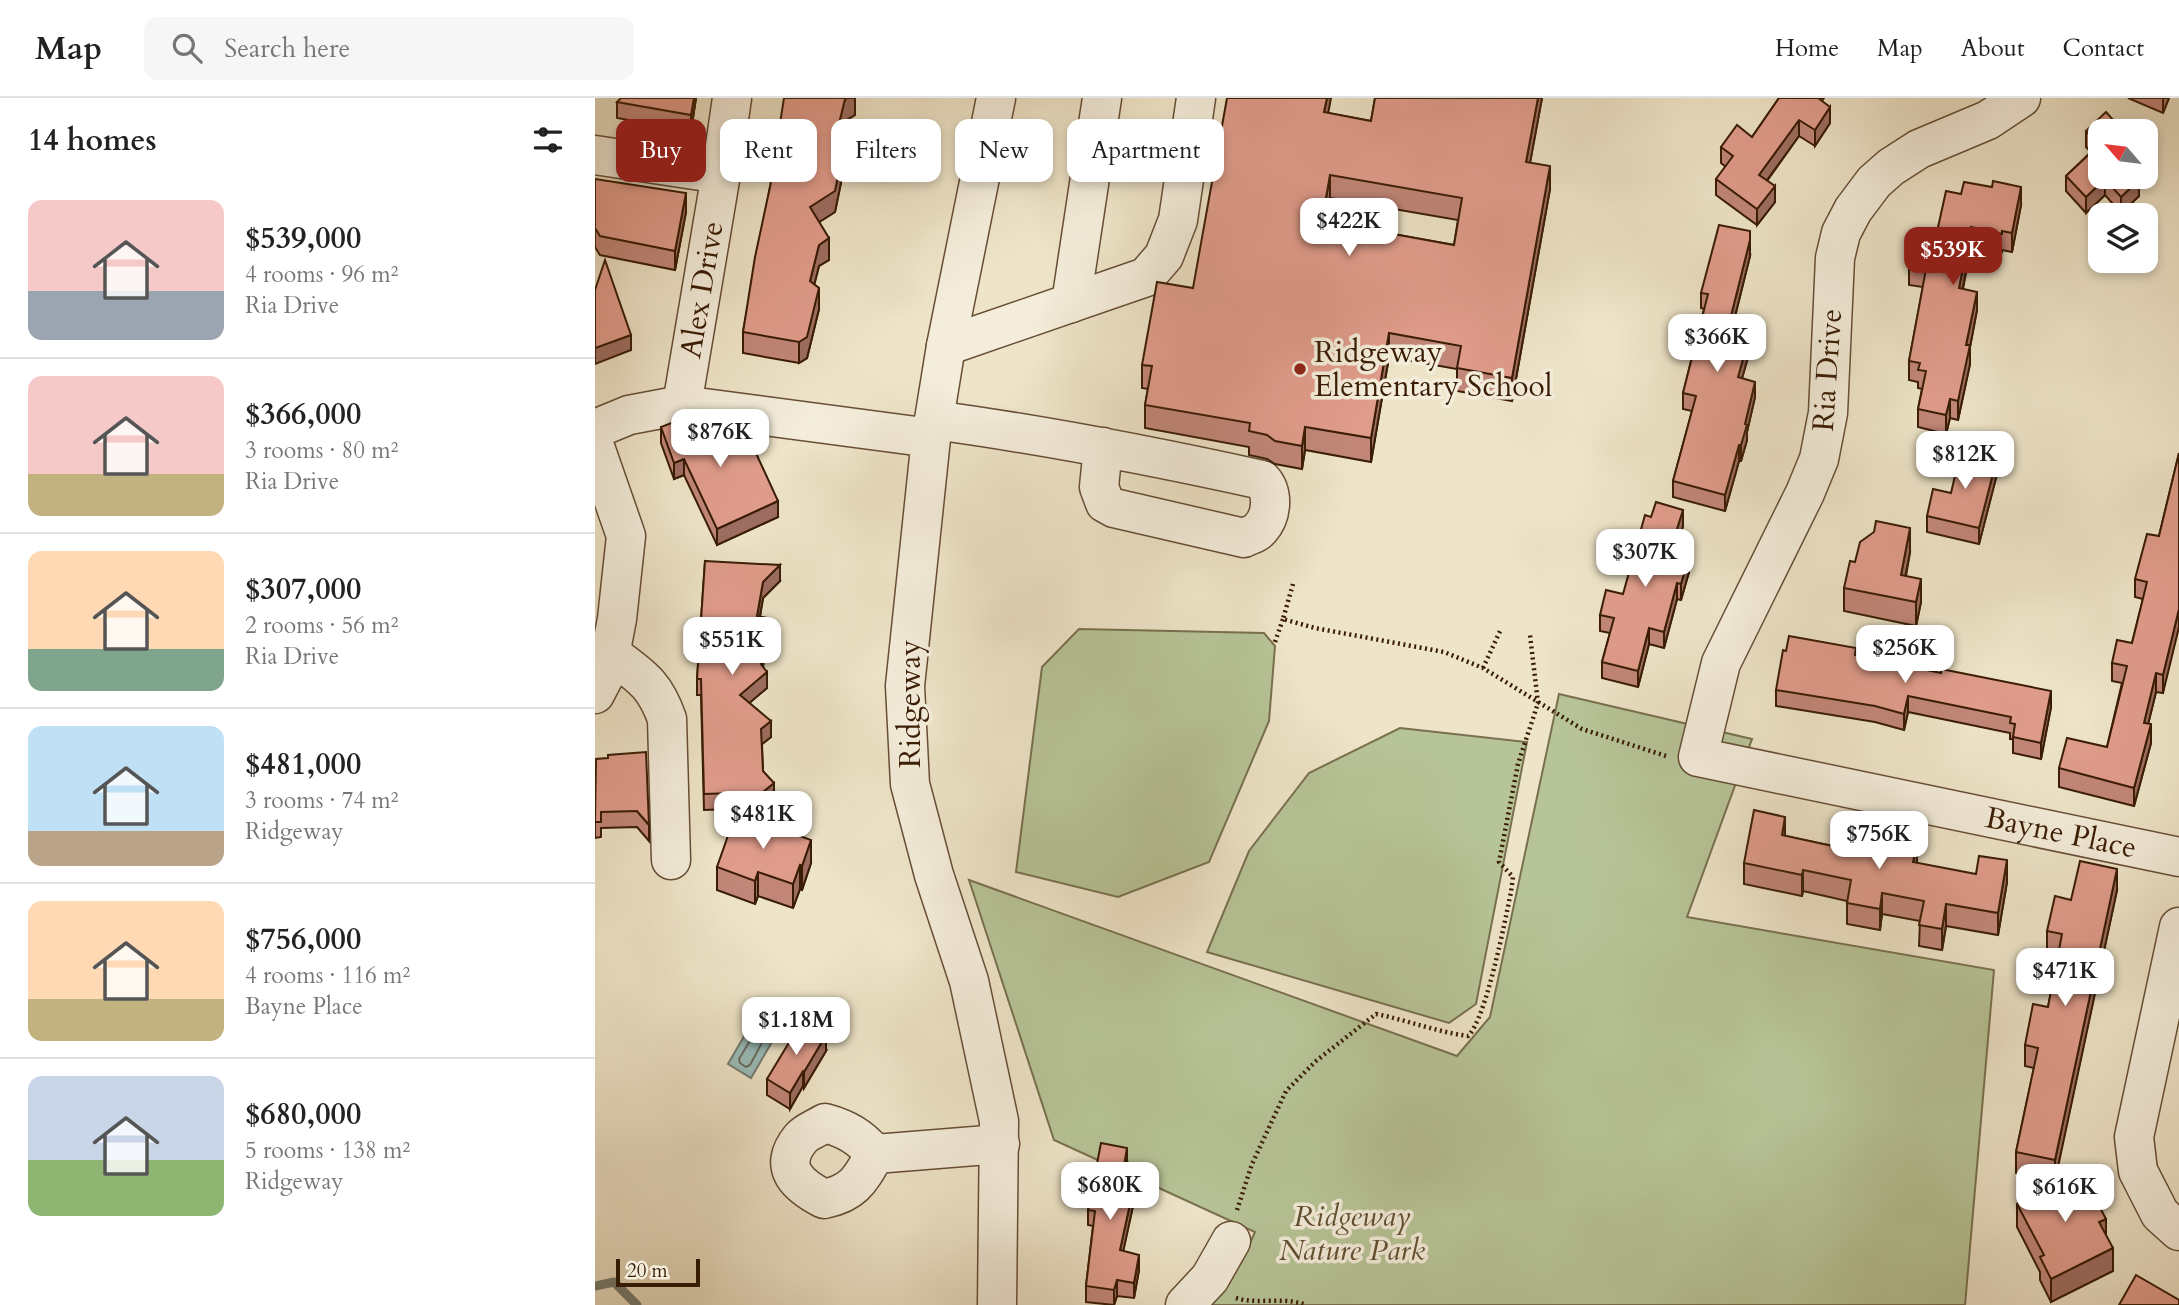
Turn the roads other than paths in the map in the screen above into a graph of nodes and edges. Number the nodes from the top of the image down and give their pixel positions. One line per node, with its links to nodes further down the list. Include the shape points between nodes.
1 (731, 98): 6 (street, Alex Drive)
2 (996, 98): 11 (street, Ridgeway)
3 (1102, 98): 10 (street)
4 (1195, 98): 10 (street, via 1178,220 1164,256 1146,277)
5 (2021, 98): 19 (street, Ria Drive, via 1988,120 1919,149 1891,167 1867,191 1840,233 1828,413 1819,458 1721,663)
6 (728, 119)
7 (595, 155): 8 (street)
8 (720, 174)
9 (720, 180): 12 (street, Alex Drive)
10 (1071, 303): 11 (street)
11 (946, 346): 14 (street, Ridgeway)
12 (682, 405): 13 (street, via 629,415); 14 (street)
13 (595, 429)
14 (932, 429): 16 (street, via 1024,432); 23 (street, Ridgeway, via 905,686 910,784 933,876 969,981)
15 (595, 447): 17 (street, via 626,536)
16 (1103, 447)
17 (610, 653): 18 (street); 21 (street, via 651,686 667,719)
18 (595, 694)
19 (1698, 757): 20 (street, Bayne Place)
20 (2179, 857)
21 (671, 860)
22 (2179, 927): 25 (street, via 2134,1137 2138,1171 2160,1214)
23 (1000, 1144): 24 (street); 28 (street, Ridgeway)
24 (875, 1154)
25 (2179, 1231)
26 (1231, 1241): 27 (street)
27 (1198, 1292)
28 (997, 1305)

